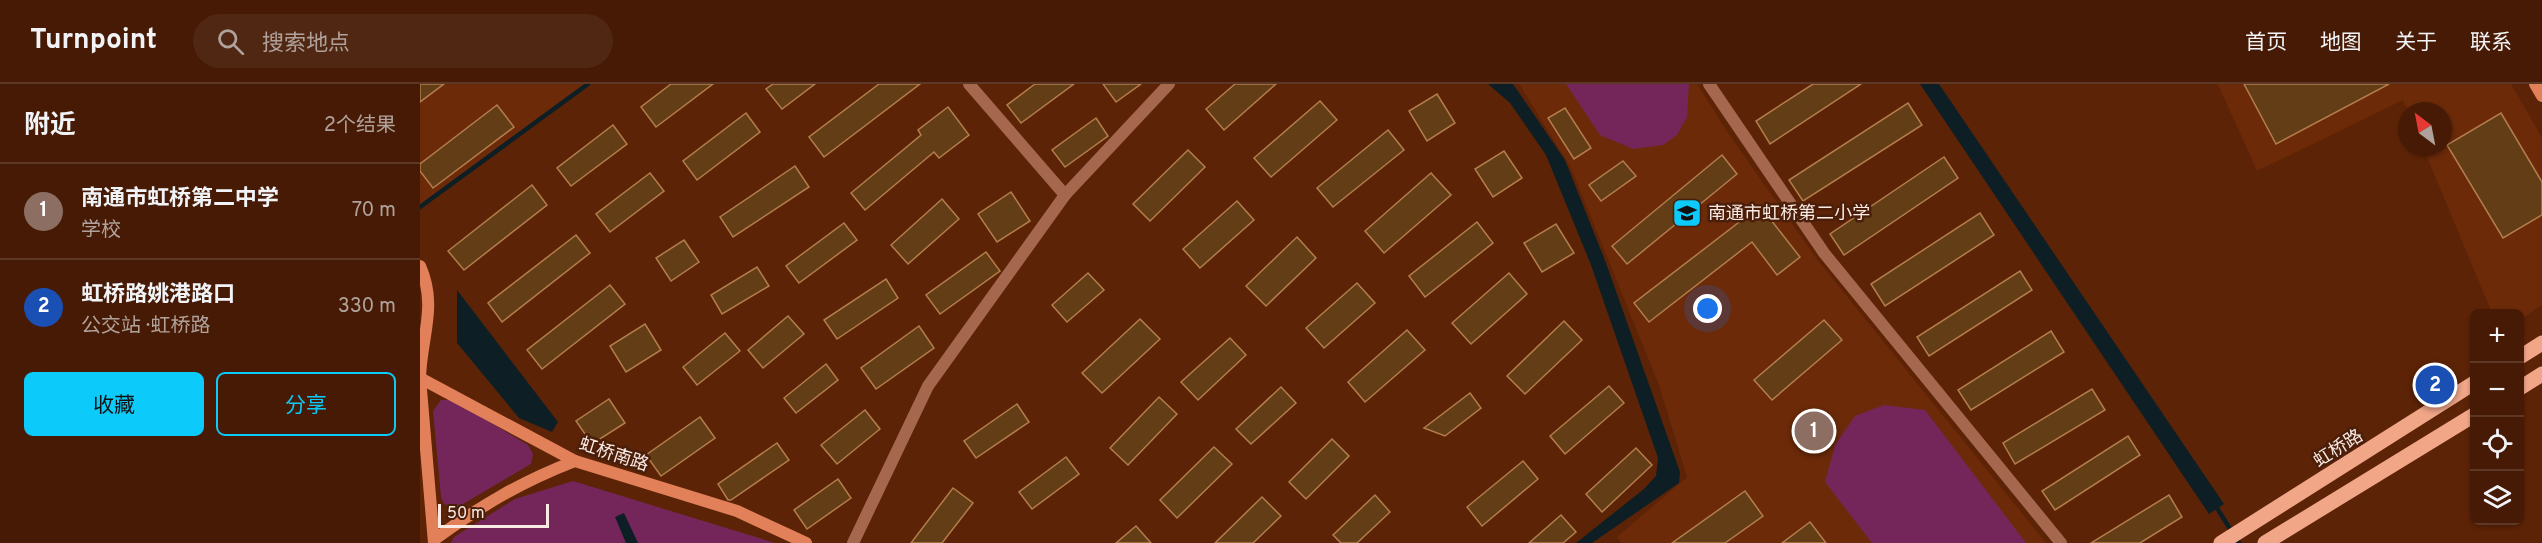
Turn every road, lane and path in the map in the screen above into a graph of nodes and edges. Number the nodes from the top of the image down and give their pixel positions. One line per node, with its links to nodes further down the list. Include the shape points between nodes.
1 (969, 84): 6 (street)
2 (1169, 84): 6 (street)
3 (1709, 84): 20 (street, via 1824,253)
4 (2535, 84): 5 (street)
5 (2542, 96)
6 (1065, 195): 19 (street, via 928,387)
7 (420, 266): 11 (street, via 427,281 430,317 421,353)
8 (2542, 343): 9 (main road)
9 (2524, 354)
10 (2542, 374): 12 (main road)
11 (420, 378): 15 (street, 虹桥南路); 16 (street)
12 (2524, 385)
13 (2470, 386): 17 (main road, 虹桥路)
14 (2473, 417): 21 (main road)
15 (575, 461): 16 (street, via 534,477 482,505); 18 (street, 虹桥南路, via 736,511)
16 (435, 541)
17 (2222, 542)
18 (806, 543)
19 (853, 543)
20 (2061, 543)
21 (2265, 543)

